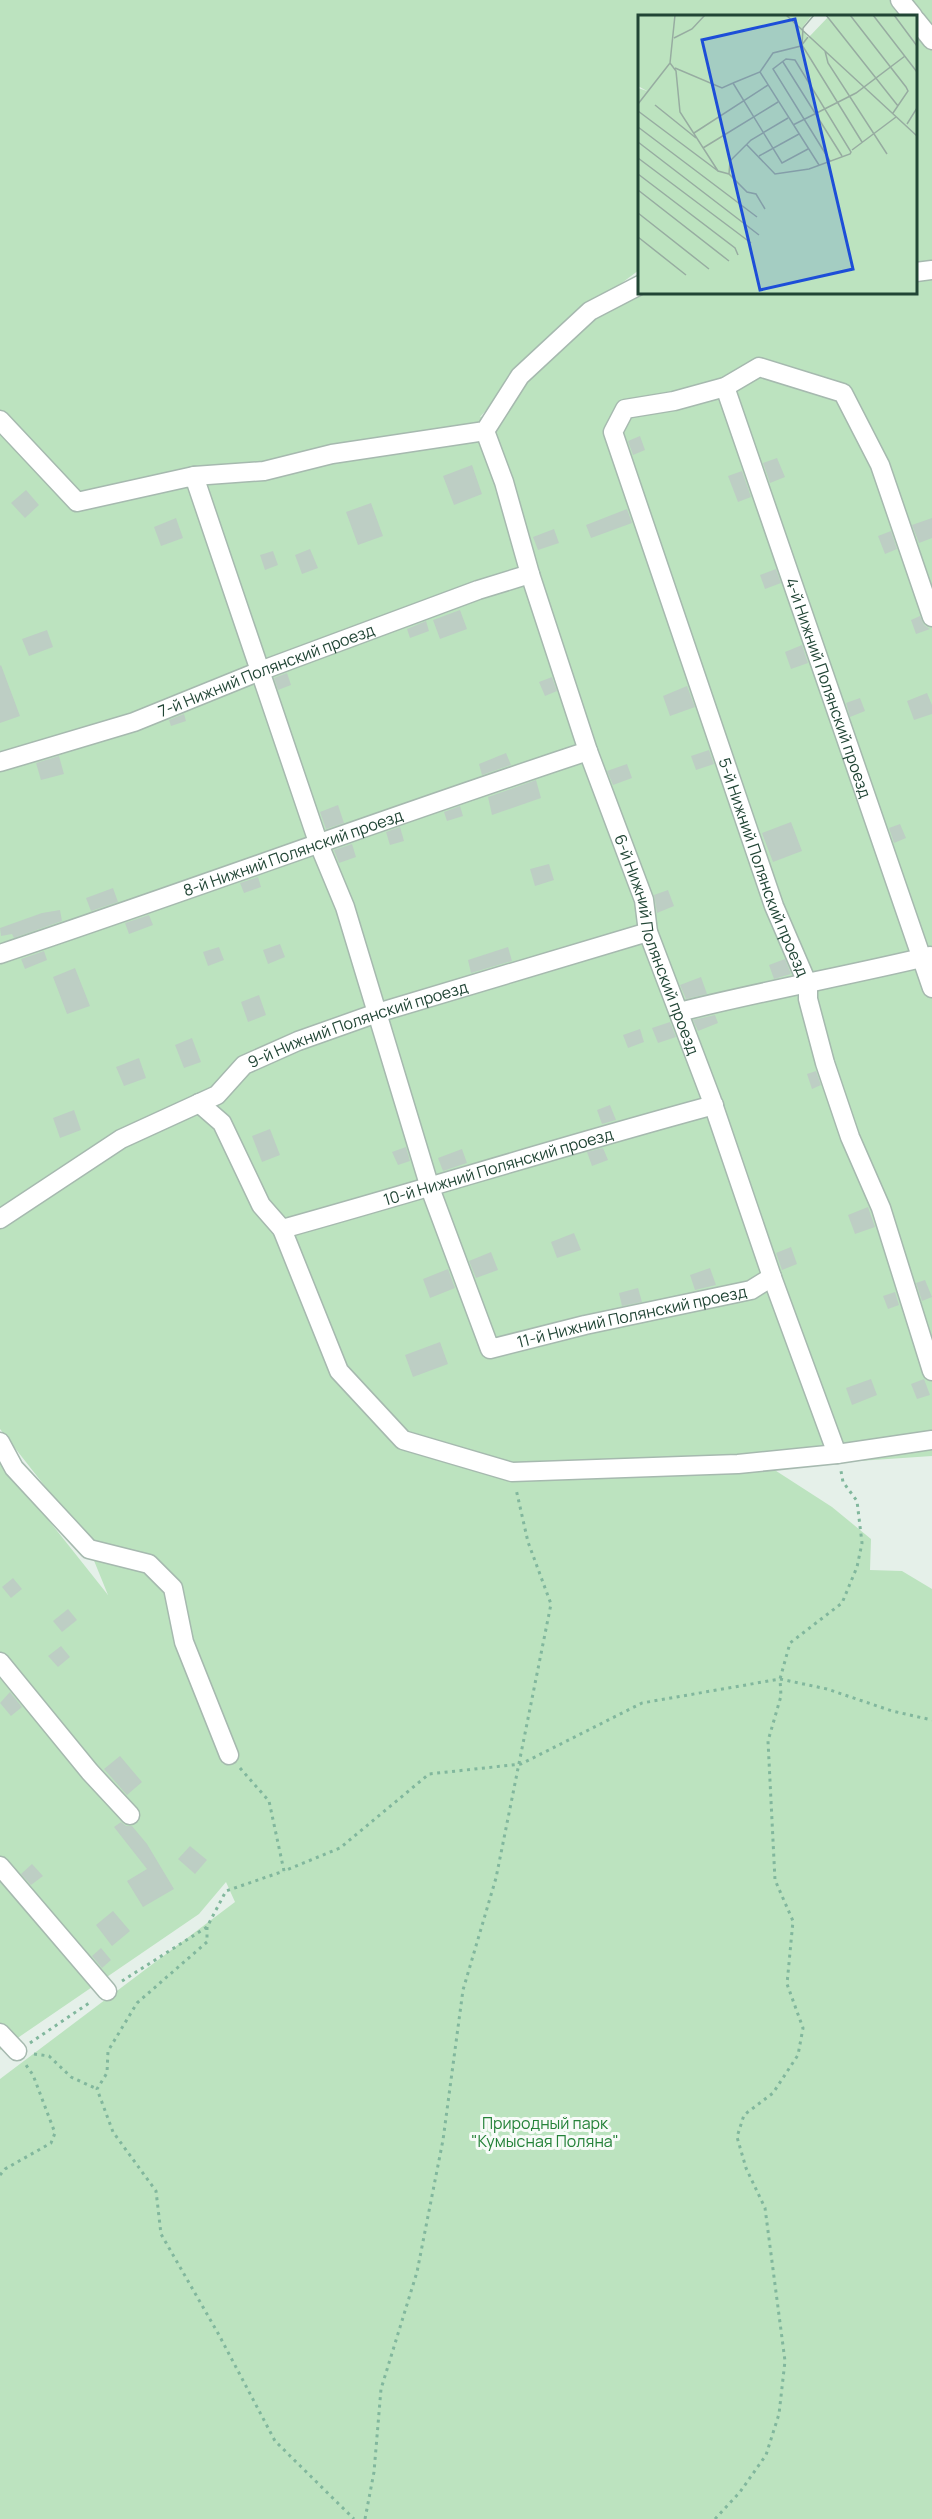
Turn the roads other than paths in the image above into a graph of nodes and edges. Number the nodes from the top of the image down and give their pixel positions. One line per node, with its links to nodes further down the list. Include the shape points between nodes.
1 (900, 0): 2 (street)
2 (912, 15)
3 (917, 22): 4 (street)
4 (932, 40)
5 (932, 270): 6 (street)
6 (917, 272)
7 (638, 286): 10 (street, via 590,311 520,376)
8 (725, 387): 13 (street, via 759,367 843,393 880,465); 20 (street, 4-й Нижний Полянский проезд); 21 (street, 5-й Нижний Полянский проезд, via 625,409 613,432 774,906)
9 (0, 420): 11 (street, via 77,502)
10 (485, 431): 11 (street, via 332,454 264,471); 12 (street, 6-й Нижний Полянский проезд)
11 (194, 476): 14 (street)
12 (530, 574): 14 (street, 7-й Нижний Полянский проезд); 15 (street, 6-й Нижний Полянский проезд)
13 (932, 617)
14 (260, 671): 16 (street, 7-й Нижний Полянский проезд, via 134,722); 17 (street)
15 (588, 752): 17 (street, 8-й Нижний Полянский проезд); 18 (street, 6-й Нижний Полянский проезд, via 644,900)
16 (0, 762)
17 (318, 842): 19 (street, 8-й Нижний Полянский проезд); 24 (street, via 345,907)
18 (648, 932): 23 (street, 6-й Нижний Полянский проезд); 24 (street, 9-й Нижний Полянский проезд)
19 (0, 954)
20 (926, 957): 21 (street); 22 (street, 4-й Нижний Полянский проезд)
21 (808, 985): 23 (street); 31 (street, 5-й Нижний Полянский проезд, via 825,1063 850,1137 881,1208)
22 (932, 988)
23 (679, 1012): 26 (street, 6-й Нижний Полянский проезд)
24 (377, 1013): 25 (street, 9-й Нижний Полянский проезд, via 244,1065 217,1095); 27 (street)
25 (199, 1103): 28 (street, 9-й Нижний Полянский проезд, via 121,1139); 29 (street, via 222,1123 261,1205)
26 (714, 1105): 27 (street, 10-й Нижний Полянский проезд); 30 (street, 6-й Нижний Полянский проезд)
27 (430, 1188): 29 (street, 10-й Нижний Полянский проезд); 30 (street, 11-й Нижний Полянский проезд, via 490,1349 751,1290)
28 (0, 1219)
29 (282, 1229): 34 (street, via 339,1371 403,1440 512,1472 738,1464)
30 (772, 1277): 34 (street, 6-й Нижний Полянский проезд)
31 (932, 1371)
32 (932, 1440): 34 (street)
33 (0, 1442): 35 (street)
34 (837, 1454)
35 (7, 1472): 37 (street, via 88,1549 149,1564 173,1588 184,1642)
36 (0, 1662): 38 (street)
37 (229, 1755)
38 (130, 1815)
39 (0, 1866): 40 (street)
40 (107, 1991)
41 (0, 2033): 42 (street)
42 (17, 2051)

